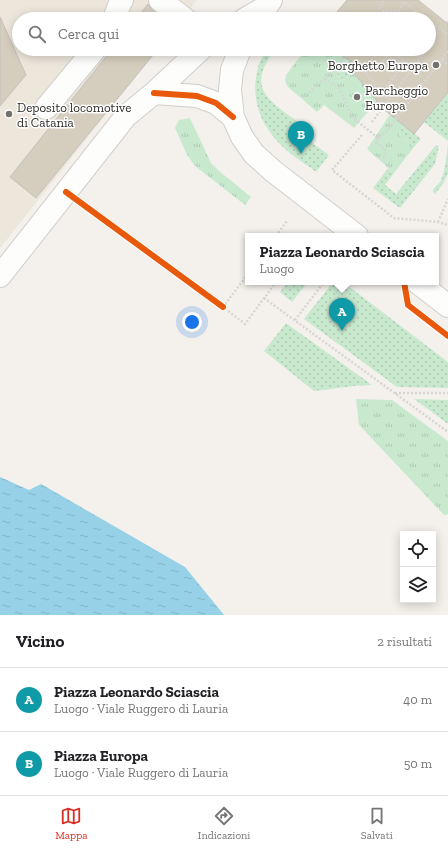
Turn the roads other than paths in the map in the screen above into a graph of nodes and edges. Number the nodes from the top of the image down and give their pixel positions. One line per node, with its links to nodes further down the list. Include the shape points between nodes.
1 (122, 0): 3 (main road)
2 (160, 0): 4 (main road)
3 (117, 12)
4 (176, 12)
5 (89, 56): 9 (main road)
6 (193, 56): 8 (main road)
7 (237, 56): 10 (main road, via 232,70 230,90)
8 (154, 94): 10 (main road, via 197,96 216,103); 12 (main road, via 126,116)
9 (46, 108)
10 (234, 117): 11 (main road, via 242,137 254,154)
11 (353, 233)
12 (0, 276)
13 (421, 285): 14 (main road)
14 (448, 306)

